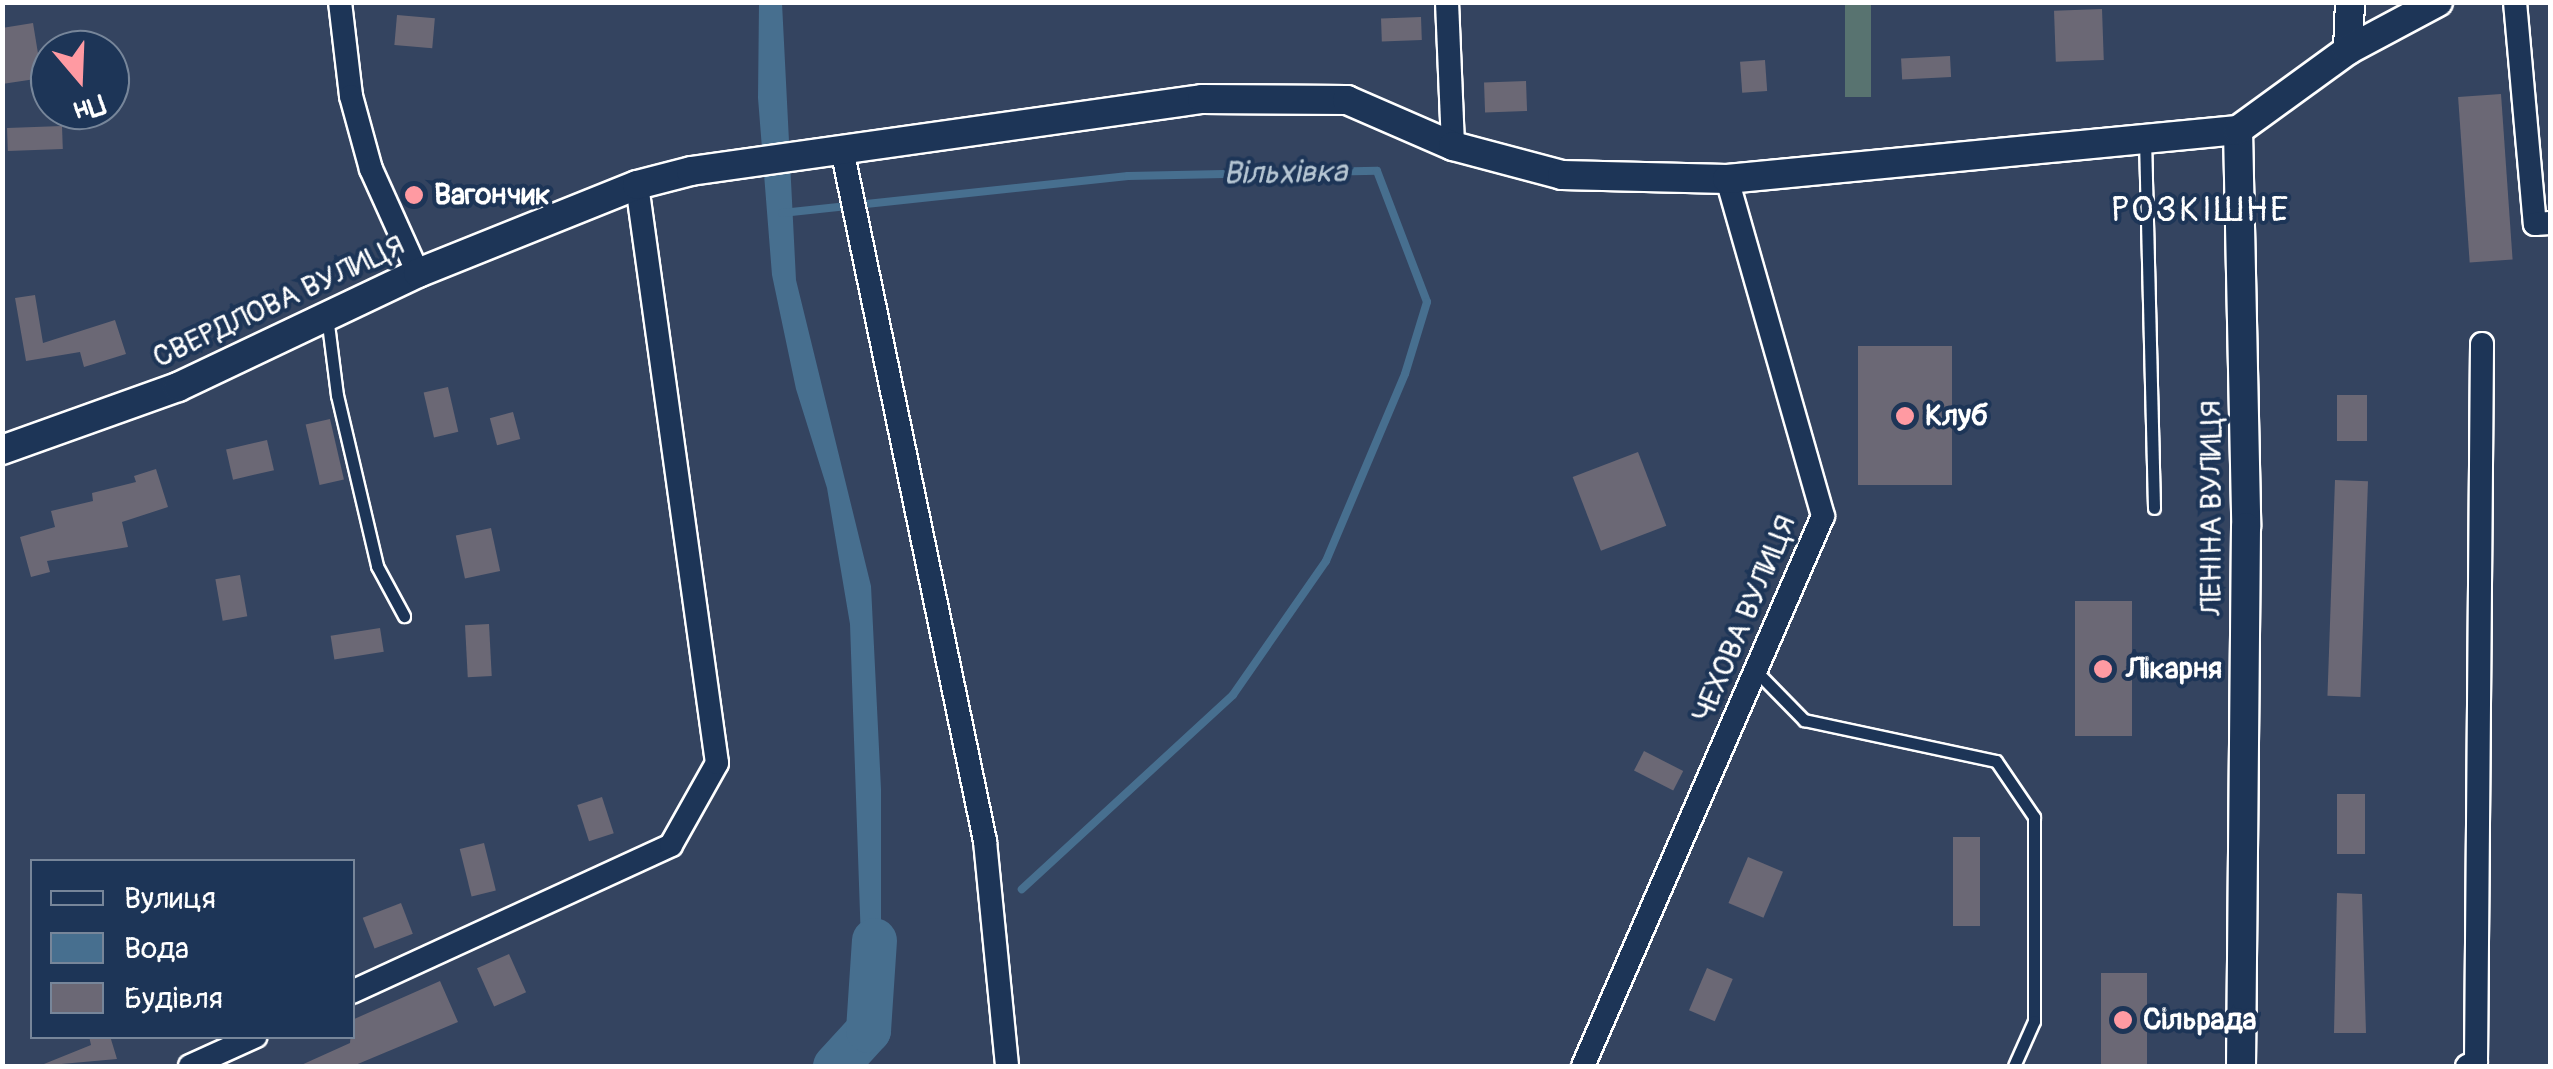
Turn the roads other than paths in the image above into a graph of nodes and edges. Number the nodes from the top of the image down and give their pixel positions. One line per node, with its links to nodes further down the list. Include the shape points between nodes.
1 (340, 2): 14 (street, via 351,96 371,169)
2 (1446, 2): 9 (street)
3 (2350, 2): 6 (street)
4 (2438, 2): 6 (street)
5 (2515, 2): 13 (street, via 2535,224)
6 (2348, 50): 7 (street)
7 (2238, 130): 8 (street, СВЕРДЛОВА ВУЛИЦЯ); 28 (street, ЛЕНІНА ВУЛИЦЯ, via 2246,527)
8 (2145, 135): 11 (street, СВЕРДЛОВА ВУЛИЦЯ); 18 (lane)
9 (1453, 146): 10 (street, СВЕРДЛОВА ВУЛИЦЯ, via 1347,100 1202,100); 11 (street, СВЕРДЛОВА ВУЛИЦЯ, via 1562,174)
10 (843, 154): 12 (street, СВЕРДЛОВА ВУЛИЦЯ, via 691,171); 25 (street, via 985,840)
11 (1728, 179): 20 (street, ЧЕХОВА ВУЛИЦЯ, via 1823,516)
12 (637, 185): 14 (street, СВЕРДЛОВА ВУЛИЦЯ); 21 (street, via 717,762 671,845)
13 (2550, 223)
14 (418, 273): 15 (street, СВЕРДЛОВА ВУЛИЦЯ)
15 (326, 316): 17 (street, СВЕРДЛОВА ВУЛИЦЯ, via 178,387); 19 (lane, via 337,395 377,566)
16 (2482, 344): 23 (street)
17 (2, 450)
18 (2154, 508)
19 (404, 616)
20 (1756, 671): 26 (street, ЧЕХОВА ВУЛИЦЯ); 27 (lane, via 1804,720 1996,762 2034,818 2034,1021)
21 (355, 991)
22 (249, 1039): 24 (street)
23 (2478, 1065)
24 (190, 1066)
25 (1007, 1066)
26 (1583, 1066)
27 (2014, 1066)
28 (2241, 1066)

